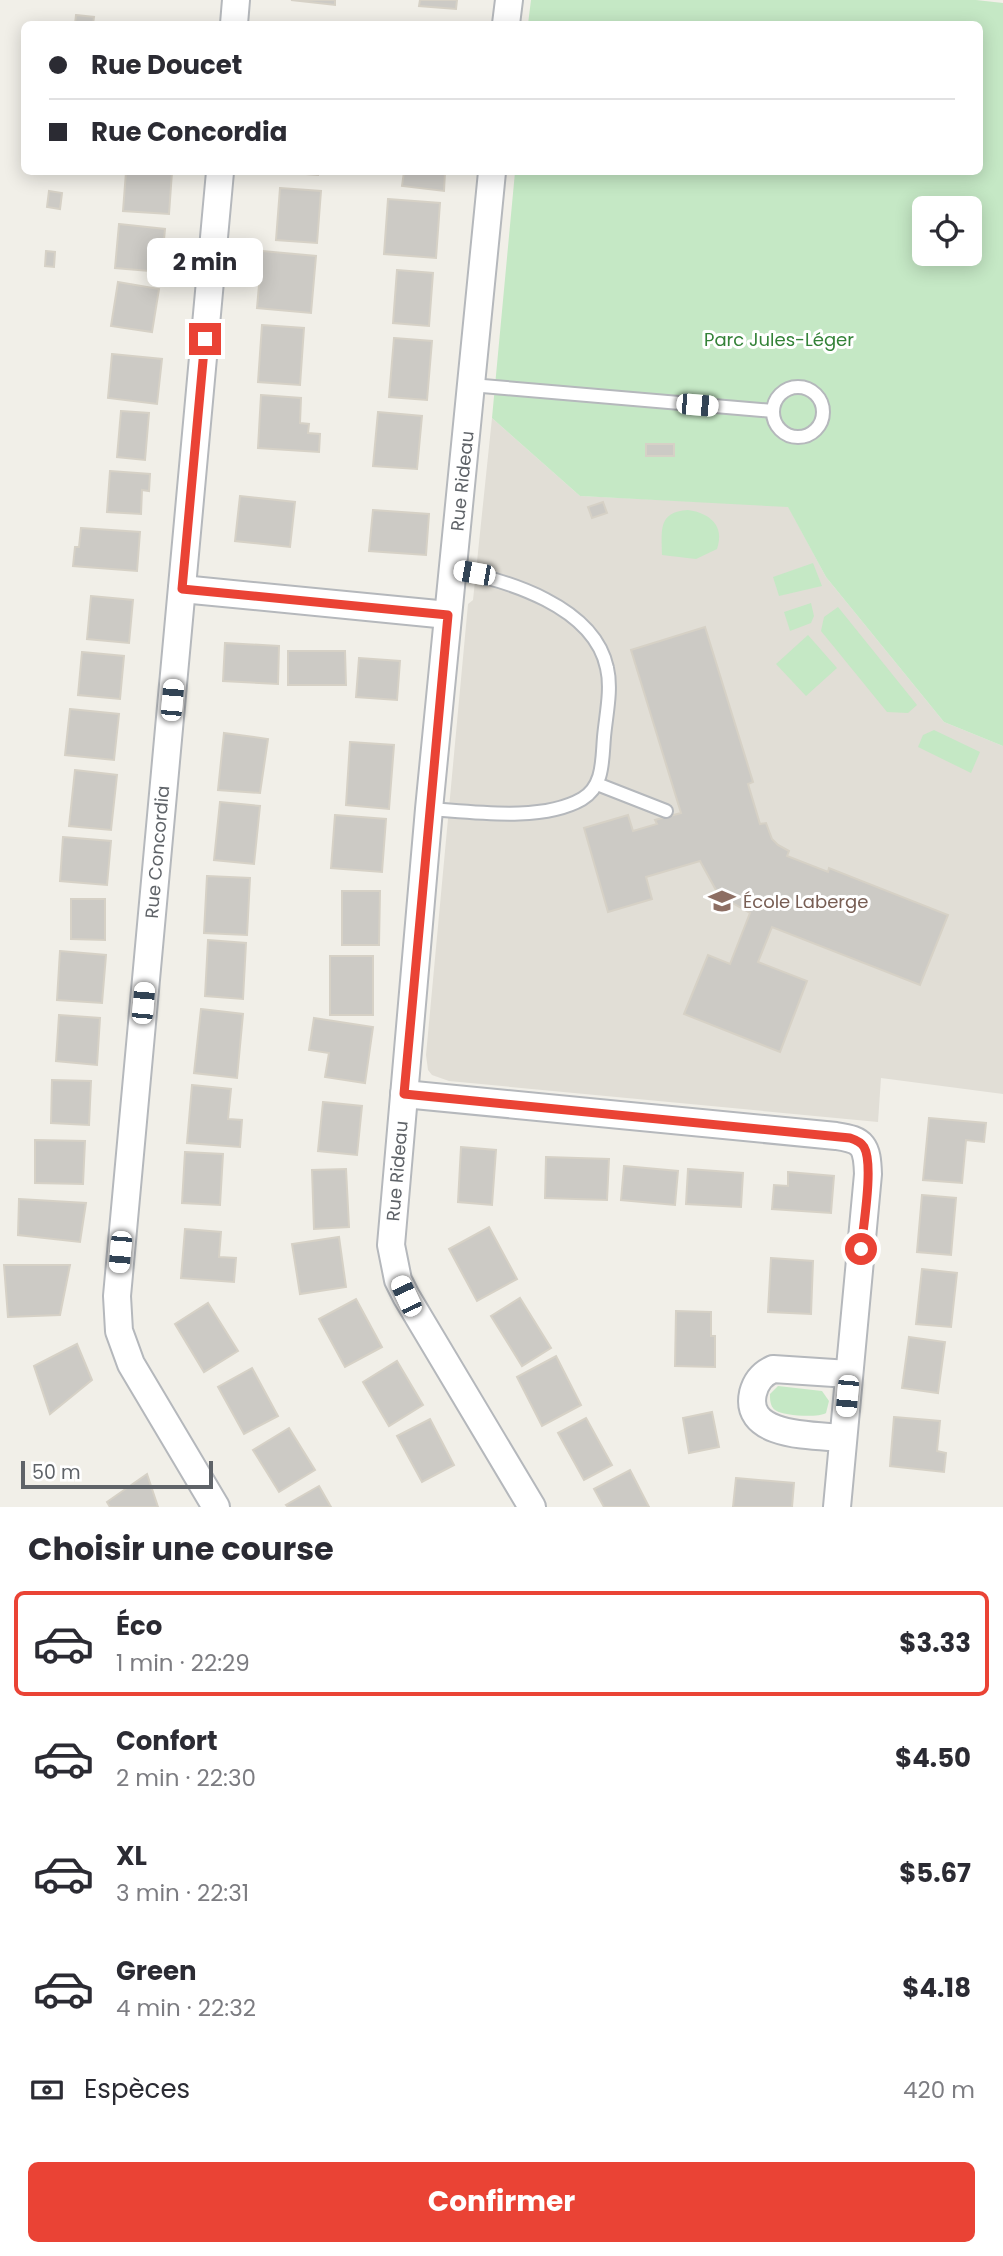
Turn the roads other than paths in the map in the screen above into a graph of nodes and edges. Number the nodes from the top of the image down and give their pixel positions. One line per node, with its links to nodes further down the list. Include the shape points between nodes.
1 (236, 0): 3 (street)
2 (509, 0): 4 (street)
3 (234, 21)
4 (506, 21)
5 (220, 175): 10 (street, Rue Concordia)
6 (492, 175): 7 (street, Rue Rideau)
7 (471, 385): 8 (lane); 9 (street, Rue Rideau)
8 (773, 411): 8 (lane, via 779,396 794,388 817,396 822,411 818,426 797,437 782,431)
9 (453, 570): 11 (street, Rue Rideau); 12 (lane, via 493,578 537,595 563,609 592,635 608,671)
10 (182, 589): 11 (street); 18 (street, Rue Concordia, via 117,1314 131,1364)
11 (448, 615): 13 (street, Rue Rideau)
12 (597, 784): 13 (lane, via 583,798 548,810); 14 (lane)
13 (429, 809): 15 (street, Rue Rideau)
14 (666, 811)
15 (404, 1094): 16 (street, via 836,1136 859,1142 865,1149 868,1174); 19 (street, Rue Rideau, via 391,1236 398,1280)
16 (849, 1374): 17 (street); 17 (street, via 773,1369 758,1380 752,1401 760,1421 770,1428)
17 (843, 1438): 20 (street)
18 (216, 1507)
19 (532, 1507)
20 (837, 1507)

